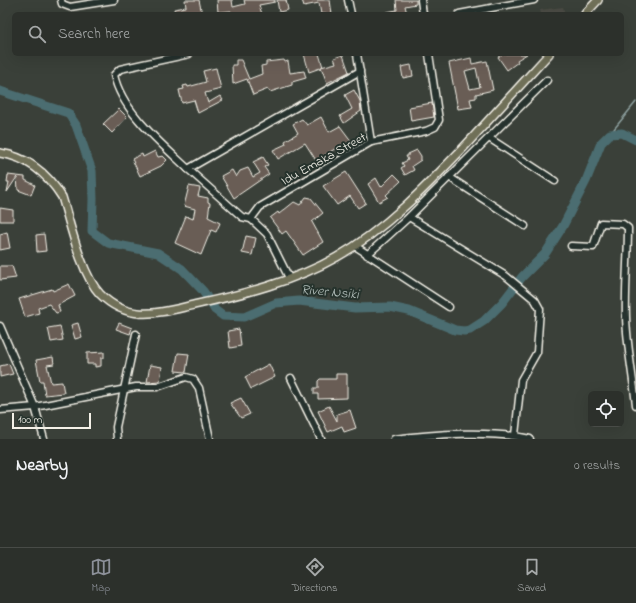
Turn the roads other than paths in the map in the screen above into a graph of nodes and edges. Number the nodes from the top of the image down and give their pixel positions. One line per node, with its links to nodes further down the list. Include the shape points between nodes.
1 (61, 0): 2 (street, via 62,4 70,7)
2 (114, 0)
3 (348, 0): 7 (street)
4 (421, 0): 8 (street)
5 (534, 0): 9 (street)
6 (598, 0): 10 (main road)
7 (351, 12)
8 (423, 12)
9 (470, 12)
10 (587, 12)
11 (180, 56): 20 (street, via 120,69 114,75 116,86 126,103 149,132)
12 (357, 56): 15 (street)
13 (429, 56): 18 (street, Idu Emaka Street, via 438,124 426,131)
14 (547, 56): 26 (main road, via 440,172 395,216)
15 (360, 71): 18 (street); 20 (street)
16 (547, 80): 17 (street)
17 (489, 138): 21 (street); 22 (street)
18 (371, 142): 24 (street, Idu Emaka Street, via 260,207)
19 (0, 153): 29 (main road, via 11,154 28,161 44,172 55,185 62,197 88,276 98,293 124,310 152,314 217,299)
20 (188, 169): 24 (street, via 242,217)
21 (449, 177): 23 (street); 25 (street)
22 (555, 181)
23 (408, 217): 28 (street); 39 (street, via 506,276 535,300 540,309 537,352 521,380)
24 (251, 219): 29 (street, via 270,239)
25 (525, 226)
26 (355, 246): 28 (street); 29 (main road, via 335,258)
27 (570, 246): 33 (street, via 593,247 601,223 623,224 628,228 626,316 629,354)
28 (367, 255): 30 (street)
29 (289, 278)
30 (449, 307)
31 (0, 326): 37 (street)
32 (136, 334): 35 (street)
33 (634, 370): 36 (street)
34 (291, 378): 44 (street)
35 (124, 390): 37 (street); 42 (street, via 116,427); 43 (street, via 157,387 186,377 193,379 199,388)
36 (636, 405)
37 (35, 407): 38 (street); 41 (street)
38 (0, 410)
39 (514, 435): 40 (street); 46 (street)
40 (423, 438): 45 (street)
41 (44, 439)
42 (117, 439)
43 (210, 439)
44 (321, 439)
45 (394, 439)
46 (530, 439)

